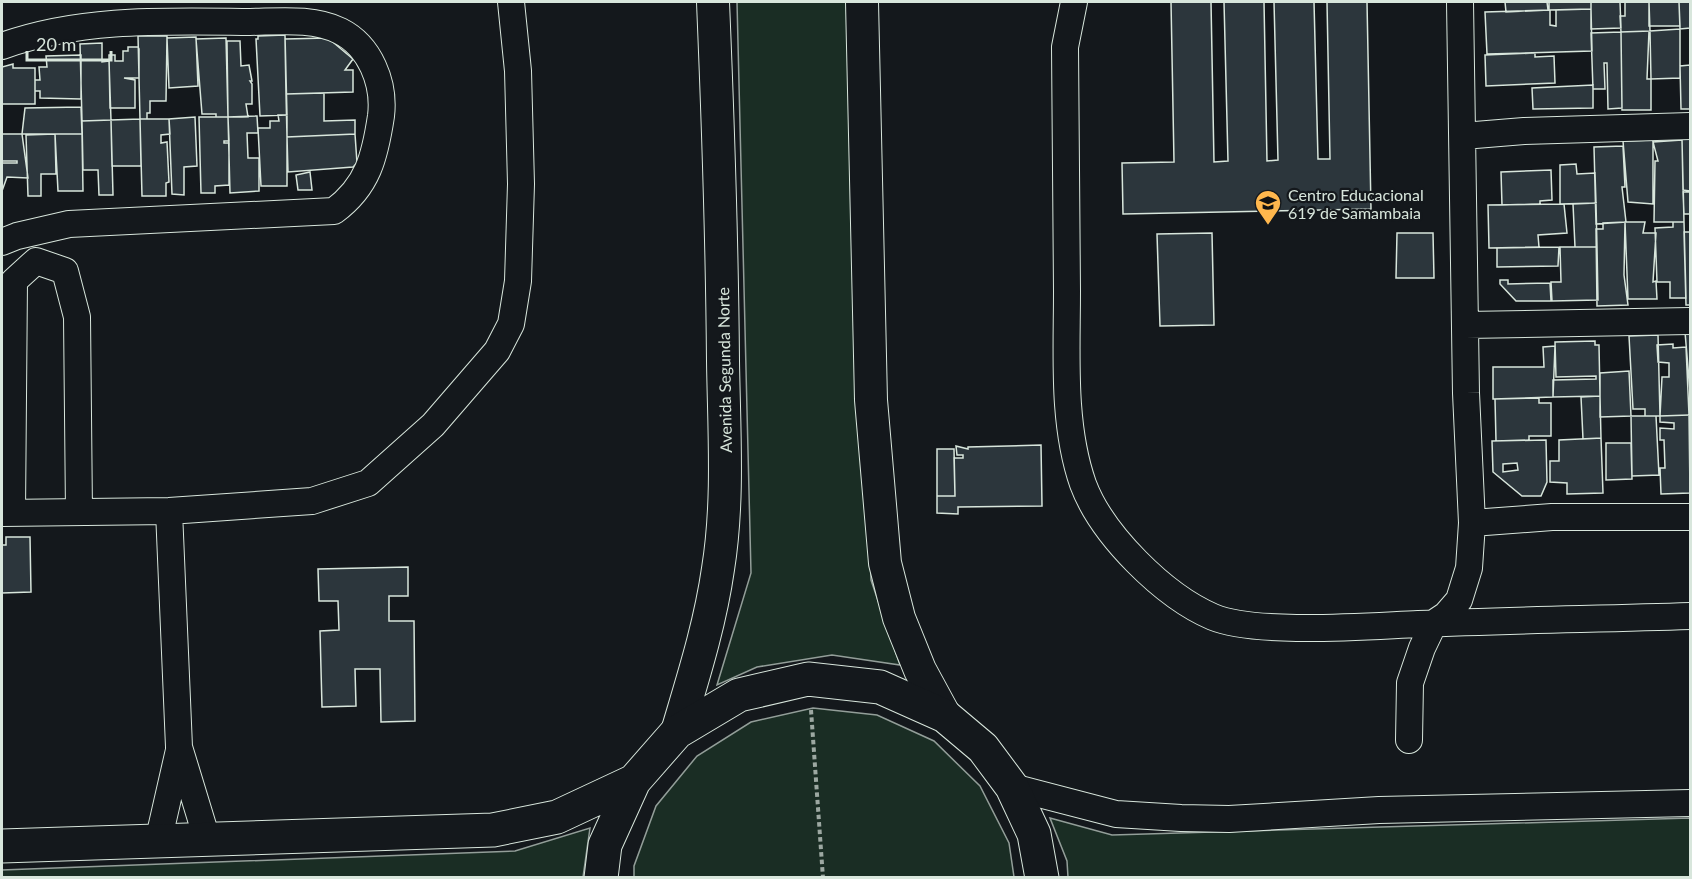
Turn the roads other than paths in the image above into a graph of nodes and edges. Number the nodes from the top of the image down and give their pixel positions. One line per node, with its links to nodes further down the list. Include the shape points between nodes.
1 (511, 2): 12 (street, via 519,82 518,270 510,324 497,351 434,425 368,483 312,501)
2 (714, 2): 20 (street, Avenida Segunda Norte, via 725,468 719,567 704,643)
3 (862, 2): 19 (street, via 871,400 885,563 907,639)
4 (1074, 2): 18 (street, via 1065,46 1067,370 1072,435 1084,485 1107,529 1149,573 1184,601 1237,624)
5 (1460, 2): 8 (street)
6 (2, 46): 9 (street, via 32,35 135,21 307,22 339,31 361,45 376,72 381,113 372,165 347,201 334,211 69,224)
7 (1690, 126): 8 (street)
8 (1463, 136): 11 (street)
9 (2, 242)
10 (1690, 321): 11 (street)
11 (1466, 325): 16 (street)
12 (169, 511): 13 (street); 22 (street)
13 (79, 512): 14 (street); 14 (street, via 77,317 65,271 36,261 14,281)
14 (7, 513)
15 (1690, 517): 16 (street, via 1552,517)
16 (1472, 523): 18 (street, via 1465,587 1446,615)
17 (1690, 616): 18 (street)
18 (1434, 623): 21 (street, via 1410,683)
19 (945, 716): 20 (main road, via 880,687 808,680 739,695); 24 (main road, via 983,748)
20 (677, 732): 23 (main road)
21 (1408, 740)
22 (179, 747): 26 (street); 27 (street)
23 (634, 782): 26 (main road, via 557,817 493,830); 29 (main road, via 605,844)
24 (1012, 787): 25 (street, via 1116,813 1181,818); 30 (main road, via 1034,834)
25 (1690, 803)
26 (207, 839): 27 (main road)
27 (158, 842): 28 (main road)
28 (2, 846)
29 (601, 878)
30 (1042, 878)

